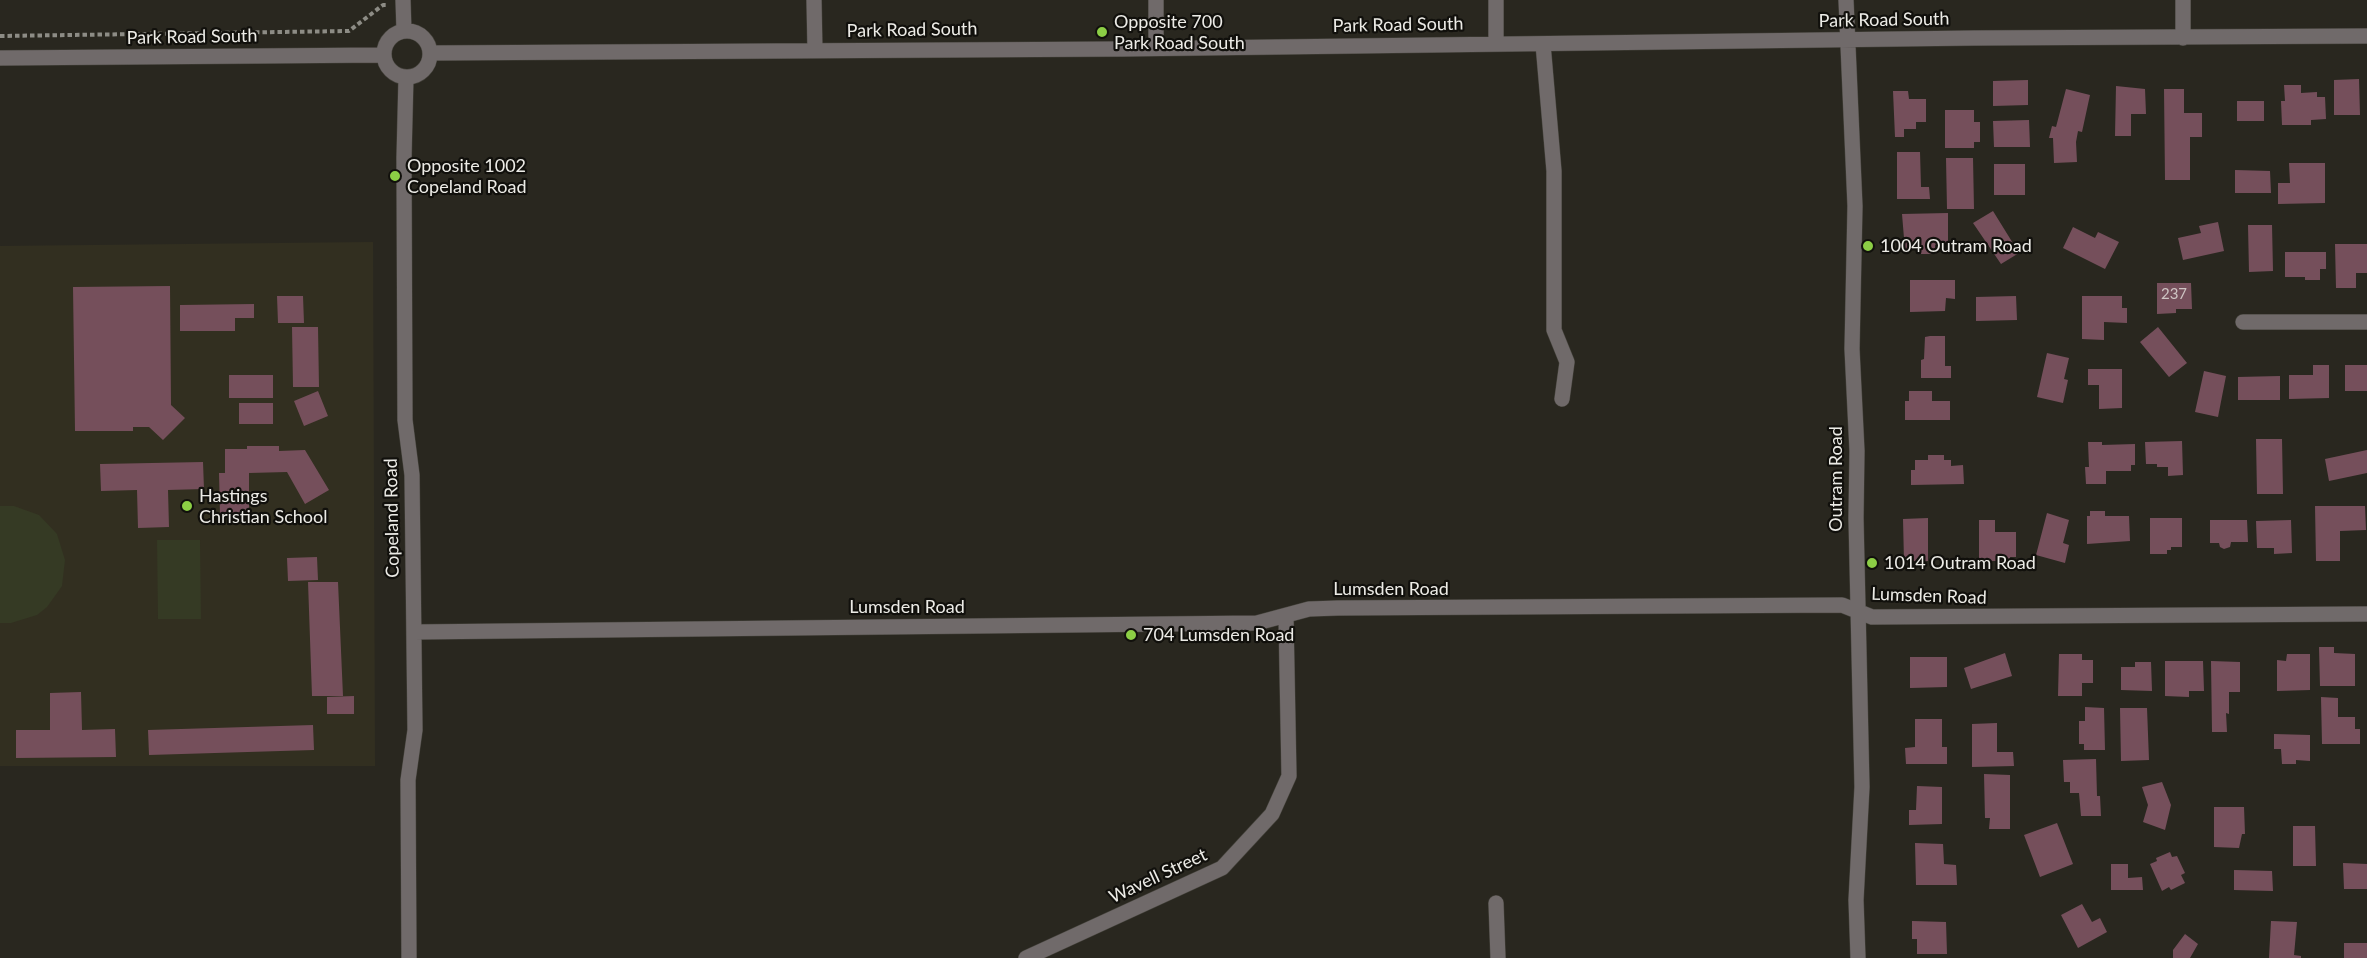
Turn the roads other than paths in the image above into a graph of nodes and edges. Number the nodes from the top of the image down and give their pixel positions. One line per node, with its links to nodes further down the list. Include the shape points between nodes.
1 (814, 0): 14 (street)
2 (1156, 0): 13 (street)
3 (1496, 0): 11 (street)
4 (1846, 0): 10 (street, Outram Road)
5 (2183, 0): 9 (street)
6 (403, 4): 7 (street)
7 (404, 31): 15 (street, via 419,34); 16 (street, via 387,41)
8 (2367, 36): 9 (street, Park Road South)
9 (2183, 38): 10 (street, Park Road South)
10 (1847, 41): 12 (street, Park Road South); 22 (street, Outram Road, via 1855,206 1852,349 1857,451)
11 (1496, 44): 12 (street, Park Road South); 13 (street, Park Road South)
12 (1543, 44): 21 (street, via 1554,171 1554,330 1567,362)
13 (1156, 48): 14 (street, Park Road South)
14 (815, 51): 15 (street, Park Road South)
15 (430, 53): 18 (street, via 423,70)
16 (384, 55): 17 (street, Park Road South); 18 (street, via 393,73)
17 (0, 58)
18 (406, 77): 25 (street, Copeland Road, via 405,420 412,475)
19 (2243, 322): 20 (street)
20 (2367, 322)
21 (1562, 399)
22 (1857, 612): 23 (street, Lumsden Road, via 1872,617); 24 (street, Lumsden Road, via 1842,605 1338,608 1310,609); 30 (street, Outram Road, via 1862,787)
23 (2367, 614)
24 (1286, 617): 25 (street, Lumsden Road, via 1257,623 1131,626); 28 (street, Wavell Street, via 1289,776 1272,814 1222,868)
25 (414, 632): 27 (street, Copeland Road, via 415,730 408,780)
26 (1496, 903): 29 (street)
27 (409, 958)
28 (1026, 958)
29 (1498, 958)
30 (1857, 958)

